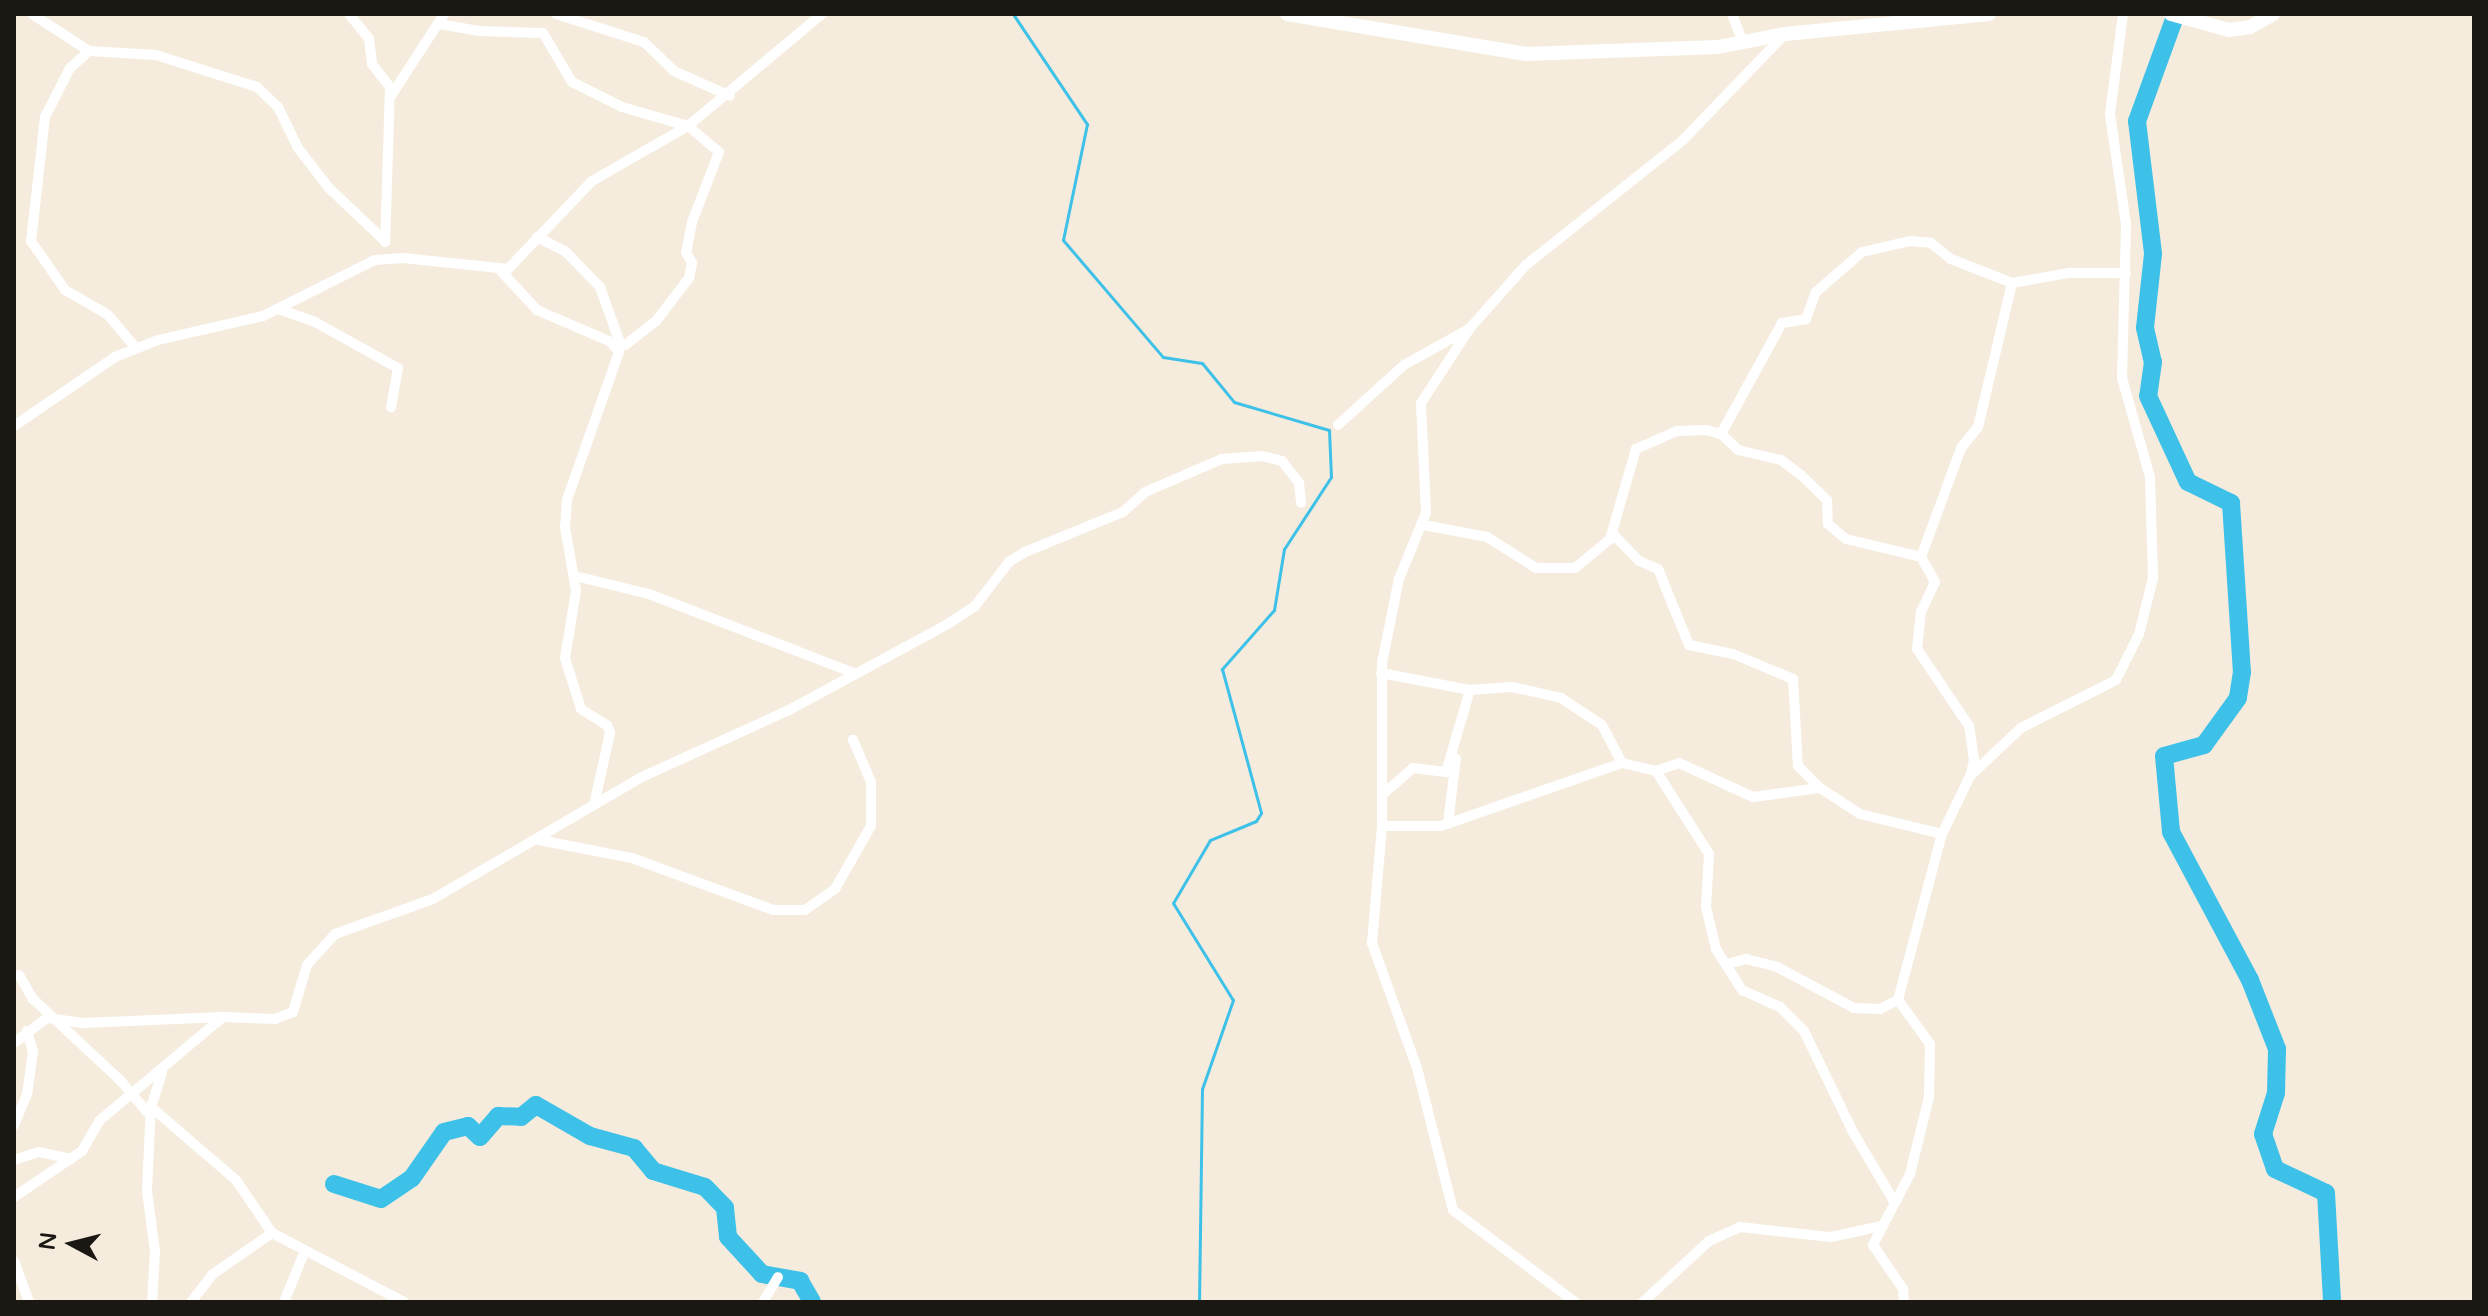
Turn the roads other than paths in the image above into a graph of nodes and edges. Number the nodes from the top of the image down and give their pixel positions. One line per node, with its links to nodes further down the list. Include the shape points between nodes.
1 (32, 14): 14 (street)
2 (349, 14): 15 (street, via 369,39 372,64)
3 (556, 14): 16 (street, via 644,42 674,71)
4 (822, 14): 16 (street)
5 (1287, 14): 13 (street, via 1525,54)
6 (1989, 14): 12 (street)
7 (2123, 14): 22 (street, via 2110,114 2125,209)
8 (2171, 14): 9 (street, via 2229,30 2250,27)
9 (2273, 14)
10 (1731, 16): 13 (street)
11 (442, 19): 15 (street); 17 (street, via 478,31 543,33 572,82 622,107)
12 (1785, 34): 13 (street); 25 (street, via 1683,140 1526,265)
13 (1743, 43)
14 (84, 49): 19 (street, via 156,55 257,87 278,107 298,148 328,187); 27 (street, via 45,117 31,241 65,290 107,314)
15 (391, 96): 19 (street)
16 (730, 96): 17 (street)
17 (688, 126): 18 (street, via 592,181); 26 (street, via 719,155 692,222 686,252 691,272 668,310 625,345)
18 (537, 237): 21 (street, via 515,264); 26 (street, via 566,252 600,287)
19 (385, 241): 20 (street)
20 (389, 257): 21 (street); 24 (street)
21 (501, 271): 26 (street, via 537,310)
22 (2126, 273): 23 (street, via 2069,273); 44 (street, via 2122,378 2154,508 2153,578 2139,634 2128,664 2107,687 2021,728)
23 (2012, 283): 31 (street, via 1951,259 1931,243 1910,241 1855,255 1816,292 1806,319 1782,323); 35 (street, via 1978,427 1961,448)
24 (278, 309): 27 (street); 28 (street, via 343,336 398,368)
25 (1470, 328): 30 (street, via 1404,365); 33 (street, via 1421,403 1427,490)
26 (616, 343): 36 (street, via 619,354 567,500 565,527)
27 (136, 348): 29 (street)
28 (391, 407)
29 (14, 425)
30 (1338, 425)
31 (1721, 434): 34 (street, via 1677,431 1636,449); 35 (street, via 1733,448 1769,456 1801,475 1827,500 1828,524 1846,539)
32 (1301, 503): 38 (street, via 1299,483 1282,461 1262,456 1222,459 1145,492 1123,512 1016,557 963,614)
33 (1423, 525): 34 (street, via 1487,537 1528,565 1561,571 1580,565); 37 (street, via 1399,579)
34 (1613, 534): 45 (street, via 1639,561 1658,569 1689,645 1733,654 1793,679 1798,766)
35 (1921, 557): 44 (street, via 1935,582 1921,612 1917,649 1969,726 1974,760)
36 (575, 576): 38 (street, via 649,594); 47 (street, via 565,658 581,709 602,721 610,733)
37 (1381, 673): 39 (street); 46 (street)
38 (856, 674): 47 (street)
39 (1470, 690): 41 (street); 42 (street, via 1523,688 1572,703 1602,725)
40 (853, 740): 51 (street, via 871,782 871,826 835,889 805,910 773,910 644,861)
41 (1458, 743): 46 (street, via 1446,772 1413,768); 48 (street)
42 (1622, 763): 43 (street); 48 (street)
43 (1656, 771): 45 (street, via 1679,763 1753,797); 52 (street, via 1709,854 1707,917 1716,949)
44 (1970, 776): 50 (street)
45 (1820, 788): 50 (street, via 1860,814)
46 (1382, 795): 49 (street)
47 (594, 805): 51 (street)
48 (1448, 824): 49 (street)
49 (1382, 826): 78 (street, via 1372,943 1417,1068 1448,1200 1453,1210)
50 (1942, 834): 54 (street)
51 (537, 840): 55 (street, via 433,899 335,934 307,965 297,1007 286,1017)
52 (1727, 964): 54 (street, via 1746,959 1777,967 1854,1008 1880,1009); 66 (street, via 1742,990 1780,1007 1804,1031)
53 (19, 975): 56 (street, via 33,999)
54 (1898, 1000): 66 (street, via 1925,1034 1932,1056 1929,1097 1910,1174)
55 (223, 1017): 56 (street); 59 (street)
56 (58, 1020): 57 (street, via 40,1020); 60 (street)
57 (27, 1031): 58 (street); 62 (street, via 33,1052 27,1095)
58 (14, 1043)
59 (163, 1070): 60 (street); 61 (street)
60 (134, 1096): 61 (street); 63 (street, via 99,1121 88,1143)
61 (149, 1109): 68 (street, via 236,1180); 73 (street)
62 (14, 1125)
63 (71, 1159): 64 (street, via 39,1152); 65 (street)
64 (14, 1160)
65 (14, 1197)
66 (1895, 1203): 67 (street)
67 (1881, 1226): 79 (street, via 1831,1237 1740,1227 1709,1241); 80 (street, via 1875,1249 1903,1289)
68 (272, 1233): 69 (street); 74 (street, via 213,1274)
69 (304, 1253): 75 (street); 76 (street)
70 (14, 1261): 72 (street)
71 (778, 1277): 77 (street)
72 (29, 1302)
73 (152, 1302)
74 (191, 1302)
75 (284, 1302)
76 (402, 1302)
77 (763, 1302)
78 (1575, 1302)
79 (1643, 1302)
80 (1904, 1302)

